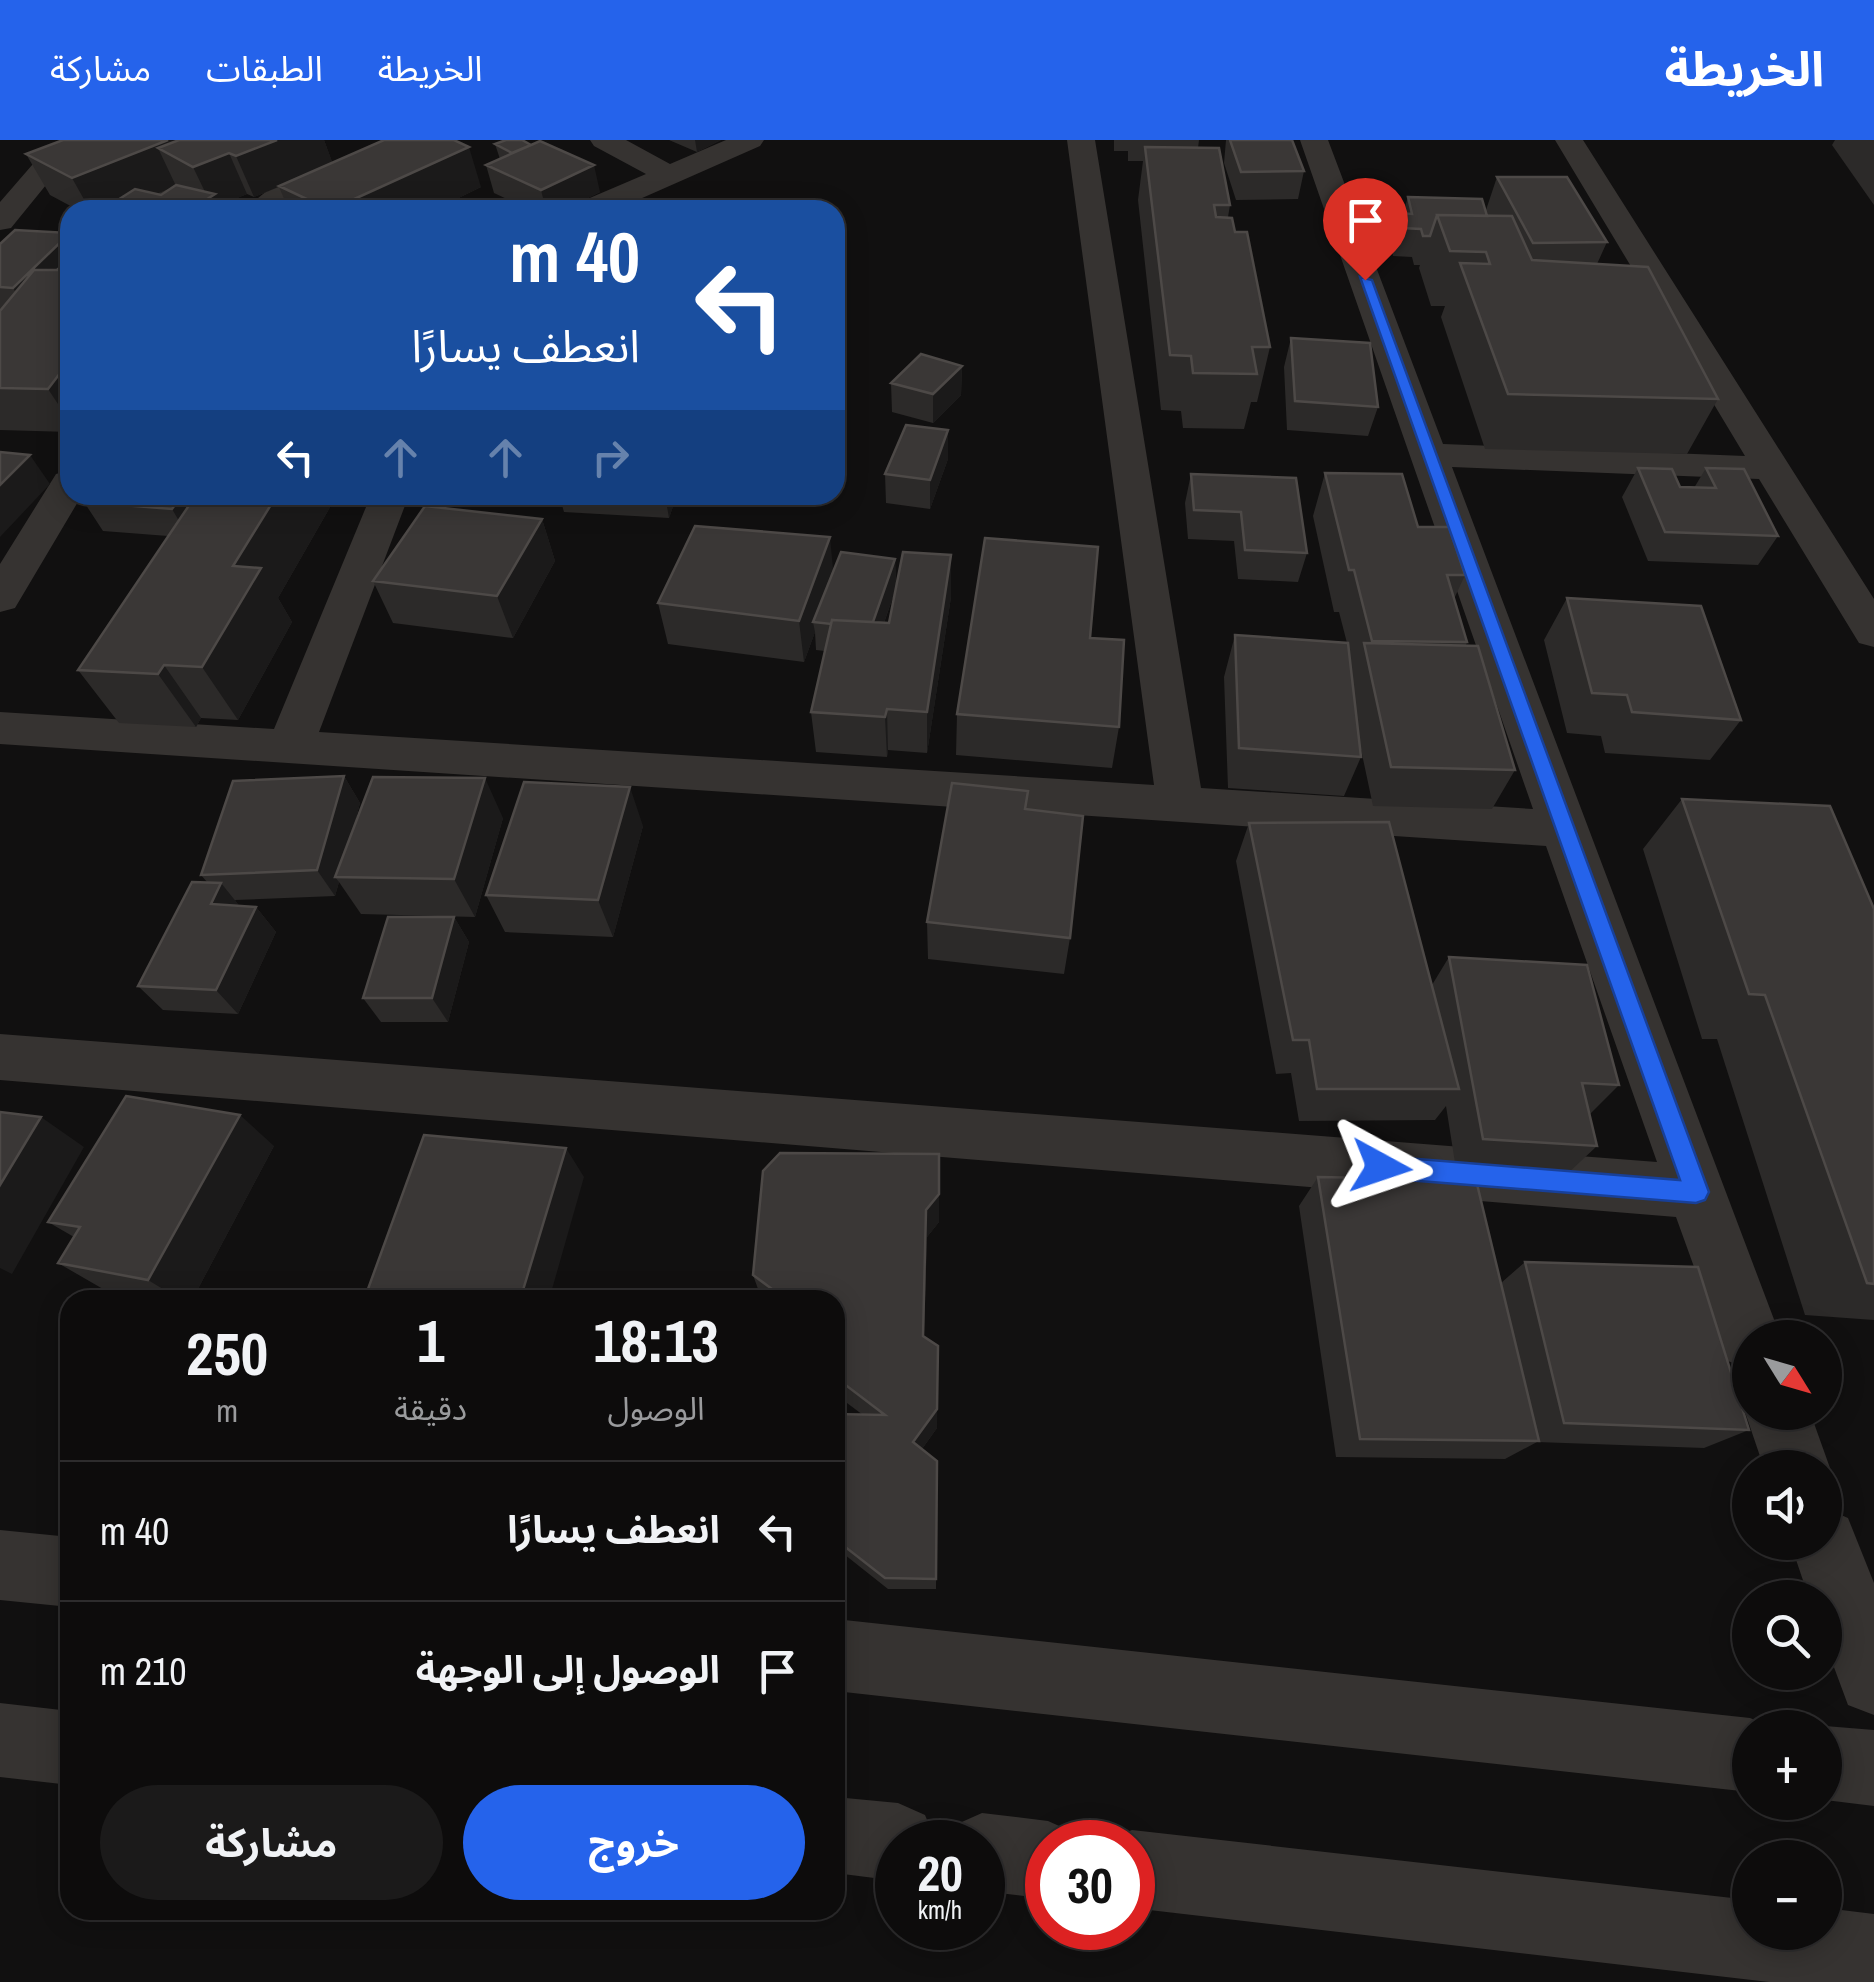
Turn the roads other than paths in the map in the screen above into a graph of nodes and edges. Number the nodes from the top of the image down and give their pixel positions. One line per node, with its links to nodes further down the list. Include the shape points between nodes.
1 (113, 140): 8 (street)
2 (420, 140): 10 (street)
3 (604, 140): 9 (street)
4 (750, 140): 9 (street)
5 (1080, 140): 22 (street)
6 (1314, 140): 13 (street)
7 (1569, 140): 14 (street)
8 (35, 150): 12 (street)
9 (669, 175): 11 (street)
10 (273, 200)
11 (611, 200)
12 (0, 221)
13 (1428, 456): 14 (street); 23 (street)
14 (1772, 468): 17 (street)
15 (60, 499): 18 (street)
16 (386, 505): 21 (street)
17 (1860, 588): 19 (street)
18 (0, 598)
19 (1874, 633)
20 (0, 728): 21 (street)
21 (290, 747): 22 (street)
22 (1180, 804): 23 (street)
23 (1565, 829): 25 (street)
24 (0, 1056): 25 (street)
25 (1696, 1192): 26 (street)
26 (1743, 1320)
27 (1831, 1560): 31 (street)
28 (0, 1565): 29 (street)
29 (60, 1571)
30 (845, 1656): 34 (street)
31 (1874, 1680)
32 (0, 1740): 33 (street)
33 (60, 1747)
34 (1732, 1752)
35 (1842, 1765): 36 (street)
36 (1874, 1768)
37 (845, 1836): 38 (street)
38 (875, 1839)
39 (1155, 1872): 40 (street)
40 (1874, 1954)

